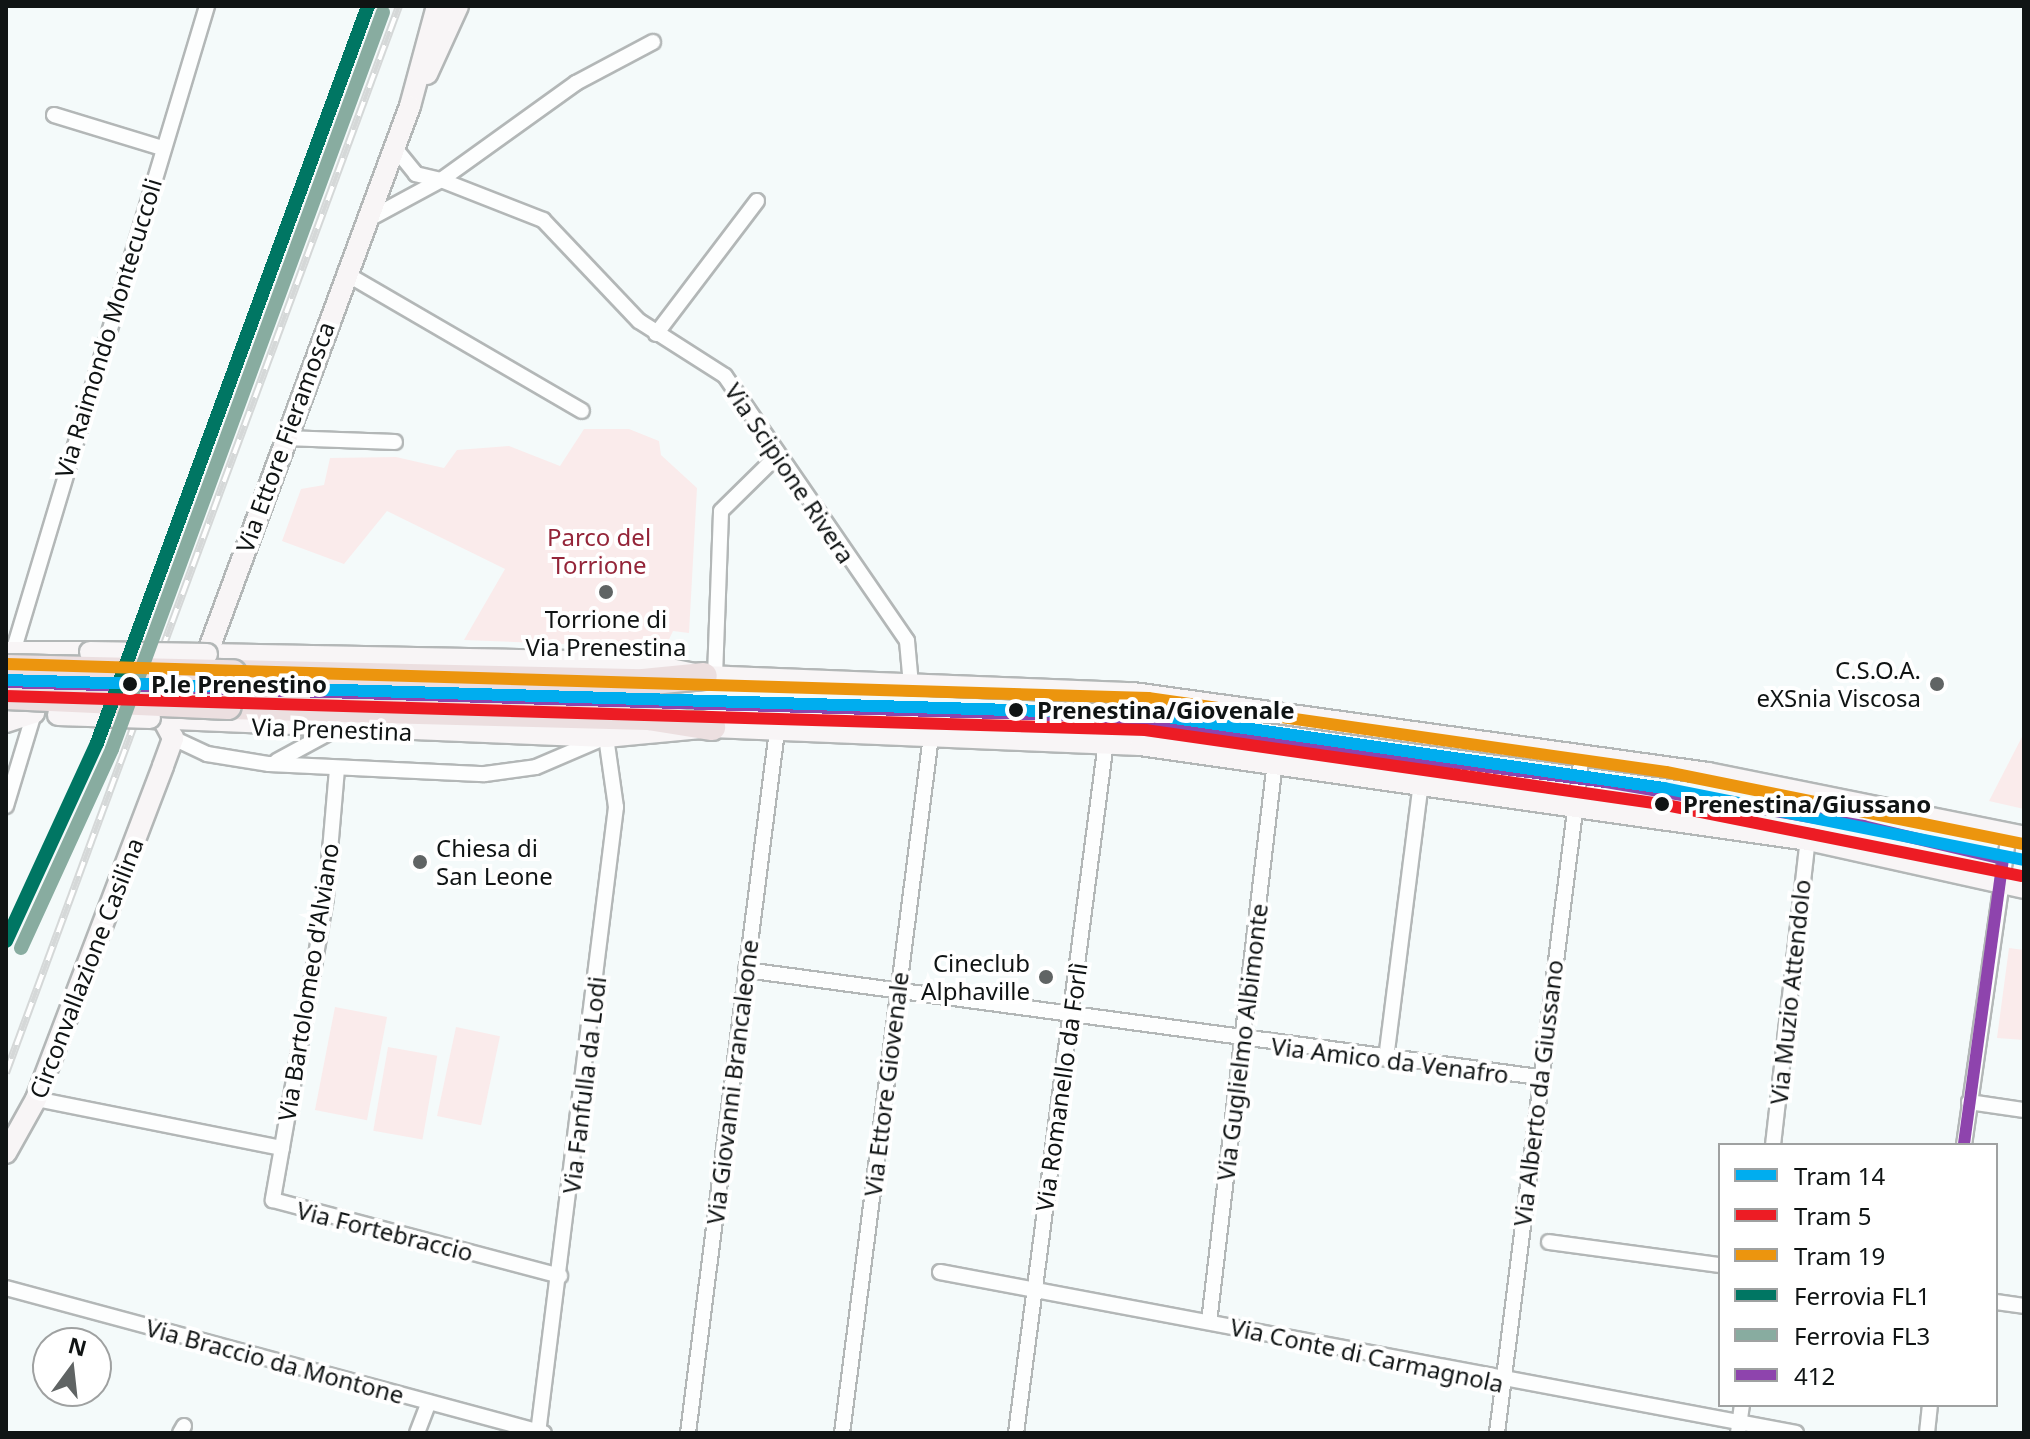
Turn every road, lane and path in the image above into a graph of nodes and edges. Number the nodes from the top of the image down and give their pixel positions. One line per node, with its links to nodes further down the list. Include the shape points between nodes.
1 (207, 6): 8 (street, Via Raimondo Montecuccoli)
2 (437, 6): 5 (main road, Via Ettore Fieramosca)
3 (458, 6): 5 (main road, Via Ettore Fieramosca)
4 (653, 42): 9 (street, via 576,83)
5 (410, 106): 7 (main road, Via Ettore Fieramosca)
6 (54, 115): 8 (street)
7 (394, 147): 9 (street, via 416,174); 11 (main road, Via Ettore Fieramosca)
8 (162, 148): 19 (street, Via Raimondo Montecuccoli)
9 (441, 180): 11 (street); 13 (street, Via Scipione Rivera, via 553,227)
10 (757, 201): 13 (street)
11 (366, 221): 12 (main road, Via Ettore Fieramosca)
12 (345, 273): 14 (street); 15 (main road, Via Ettore Fieramosca)
13 (656, 334): 17 (street, Via Scipione Rivera, via 725,376)
14 (582, 411)
15 (285, 438): 16 (street); 18 (main road, Via Ettore Fieramosca)
16 (395, 442)
17 (776, 457): 20 (street, via 721,511); 21 (street, Via Scipione Rivera, via 910,647)
18 (207, 654): 19 (main road, bridge, via 35,652); 20 (main road, via 636,662)
19 (9, 660): 20 (highway, bridge, via 643,682); 24 (main road, via 14,692)
20 (710, 676): 21 (main road)
21 (911, 685): 34 (main road, via 1169,697)
22 (6, 696): 27 (highway, bridge, via 640,717)
23 (6, 712): 24 (main road, Via Prenestina)
24 (34, 713): 25 (main road, Via Prenestina, bridge); 26 (main road); 40 (street)
25 (156, 719): 28 (main road, Via Prenestina); 32 (main road)
26 (6, 722)
27 (712, 727): 29 (main road, Via Prenestina); 31 (main road, Via Prenestina)
28 (334, 730): 31 (main road, Via Prenestina); 36 (street)
29 (777, 730): 30 (main road, Via Prenestina); 45 (street, Via Giovanni Brancaleone)
30 (931, 736): 33 (main road, Via Prenestina); 46 (street, Via Ettore Giovenale)
31 (606, 737): 37 (street, Via Prenestina, via 506,773); 61 (street, Via Fanfulla da Lodi, via 616,807)
32 (173, 738): 36 (street, Via Prenestina, via 207,754); 51 (main road, Circonvallazione Casilina)
33 (1106, 742): 35 (main road, Via Prenestina); 47 (street, Via Romanello da Forlì)
34 (1582, 754): 39 (street, Via Alberto da Giussano); 41 (main road, via 1814,790)
35 (1275, 762): 38 (main road, Via Prenestina); 48 (street, Via Guglielmo Albimonte)
36 (269, 764): 37 (street, Via Prenestina)
37 (337, 769): 56 (street, Via Bartolomeo d'Alviano, via 326,898)
38 (1421, 782): 39 (main road, Via Prenestina); 49 (street)
39 (1574, 804): 42 (main road, Via Prenestina); 50 (street, Via Alberto da Giussano)
40 (6, 806)
41 (2016, 835): 43 (street)
42 (1808, 840): 43 (main road, Via Prenestina); 54 (street, Via Muzio Attendolo)
43 (1998, 882): 44 (main road, Via Prenestina); 52 (street)
44 (2024, 888)
45 (746, 970): 46 (street, Via Amico da Venafro); 74 (street, Via Giovanni Brancaleone)
46 (898, 989): 47 (street, Via Amico da Venafro); 75 (street, Via Ettore Giovenale)
47 (1072, 1013): 48 (street, Via Amico da Venafro); 63 (street, Via Romanello da Forlì)
48 (1242, 1043): 49 (street, Via Amico da Venafro); 66 (street, Via Guglielmo Albimonte)
49 (1386, 1059): 50 (street, Via Amico da Venafro)
50 (1538, 1077): 67 (street, Via Alberto da Giussano)
51 (36, 1099): 56 (street); 57 (main road, Circonvallazione Casilina)
52 (1969, 1102): 53 (street); 55 (street)
53 (2024, 1110)
54 (1773, 1143)
55 (1964, 1143)
56 (282, 1148): 61 (street, Via Fortebraccio, via 277,1203)
57 (6, 1153)
58 (1549, 1242): 59 (street)
59 (1718, 1265)
60 (940, 1272): 63 (street, Via Conte di Carmagnola)
61 (560, 1276): 72 (street, Via Fanfulla da Lodi)
62 (6, 1288): 68 (street, Via Braccio da Montone)
63 (1033, 1291): 66 (street, Via Conte di Carmagnola); 76 (street, Via Romanello da Forlì)
64 (1998, 1302): 65 (street)
65 (2024, 1306)
66 (1209, 1322): 67 (street, Via Conte di Carmagnola)
67 (1504, 1383): 71 (street, Via Conte di Carmagnola); 77 (street, Via Alberto da Giussano)
68 (429, 1402): 72 (street, Via Braccio da Montone); 73 (street)
69 (1742, 1407): 71 (street)
70 (1930, 1407): 79 (street)
71 (1739, 1428): 78 (street, Via Conte di Carmagnola)
72 (540, 1432)
73 (417, 1433)
74 (688, 1433)
75 (842, 1433)
76 (1016, 1433)
77 (1497, 1433)
78 (1796, 1433)
79 (1927, 1433)

